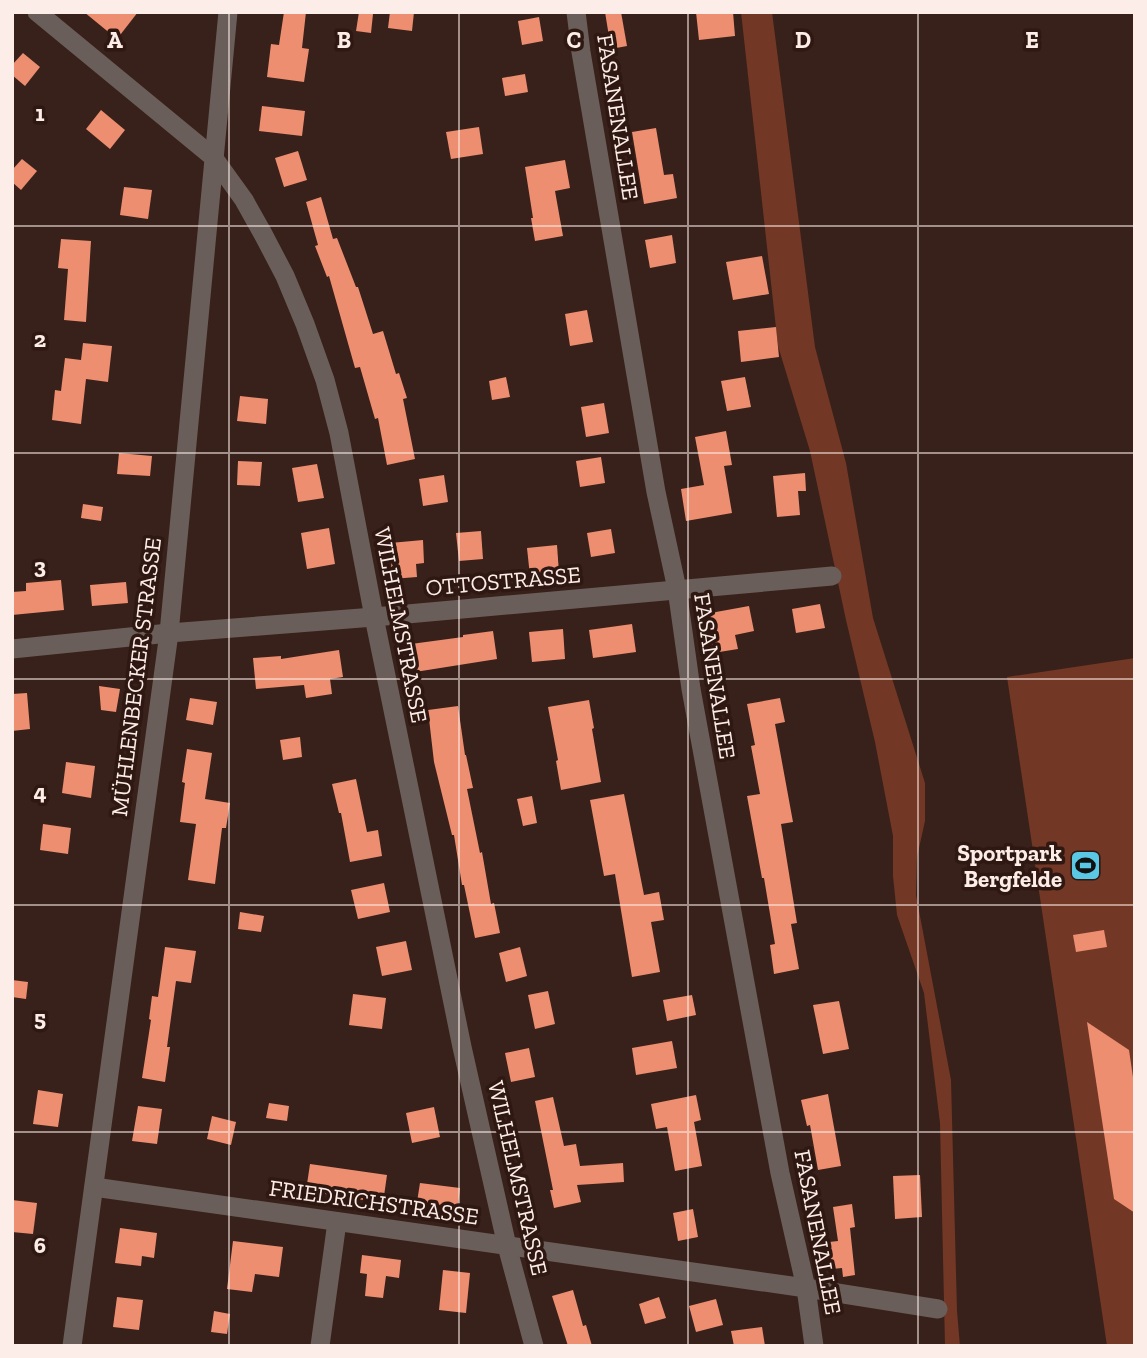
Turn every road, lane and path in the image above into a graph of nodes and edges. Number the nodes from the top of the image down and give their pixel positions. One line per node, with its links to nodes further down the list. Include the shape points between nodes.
1 (37, 12): 4 (street, WILHELMSTRASSE)
2 (228, 12): 4 (street, MÜHLENBECKER STRASSE)
3 (576, 12): 6 (street, FASANENALLEE, via 656,492)
4 (213, 157): 7 (street, WILHELMSTRASSE, via 269,244 315,352 339,433); 8 (street, MÜHLENBECKER STRASSE)
5 (832, 576): 6 (street, OTTOSTRASSE)
6 (677, 589): 7 (street, OTTOSTRASSE); 13 (street, FASANENALLEE, via 691,689 780,1173)
7 (374, 617): 8 (street, OTTOSTRASSE); 12 (street, WILHELMSTRASSE)
8 (169, 633): 9 (street, OTTOSTRASSE); 10 (street, MÜHLENBECKER STRASSE)
9 (12, 649)
10 (94, 1188): 11 (street, FRIEDRICHSTRASSE); 15 (street, MÜHLENBECKER STRASSE)
11 (337, 1222): 12 (street, FRIEDRICHSTRASSE); 16 (street)
12 (506, 1246): 13 (street, FRIEDRICHSTRASSE); 17 (street, WILHELMSTRASSE)
13 (806, 1288): 14 (street, FRIEDRICHSTRASSE); 18 (street, FASANENALLEE)
14 (938, 1309)
15 (72, 1346)
16 (320, 1346)
17 (534, 1346)
18 (814, 1346)

